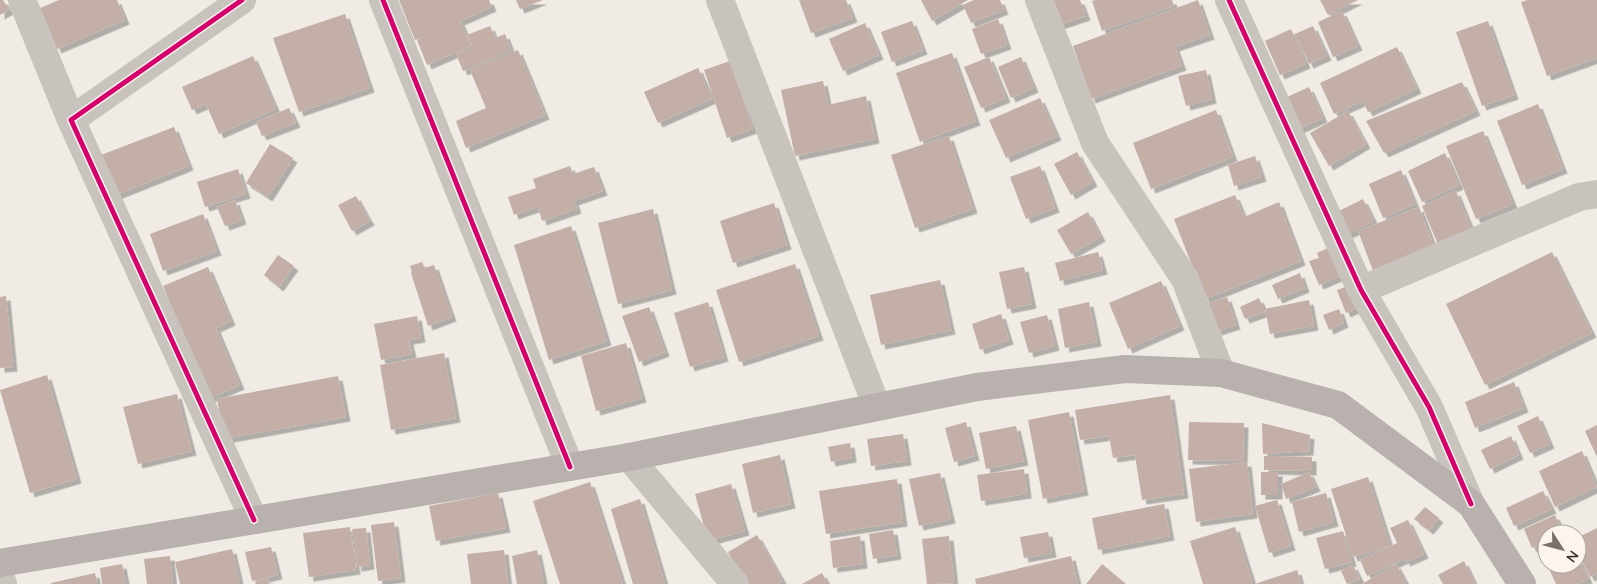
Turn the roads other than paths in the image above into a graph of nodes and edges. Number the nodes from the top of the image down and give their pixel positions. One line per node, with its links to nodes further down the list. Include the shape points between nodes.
1 (22, 0): 7 (street)
2 (242, 0): 7 (street)
3 (383, 0): 13 (street)
4 (720, 0): 11 (street)
5 (1039, 0): 10 (street, via 1095,143 1185,279)
6 (1229, 0): 9 (street)
7 (71, 120): 15 (street)
8 (1597, 194): 9 (street, via 1579,197)
9 (1361, 290): 14 (street, via 1429,407)
10 (1221, 373): 11 (main road, via 1125,369 977,387); 14 (main road, via 1338,405)
11 (877, 407): 12 (main road)
12 (629, 457): 13 (main road); 19 (street)
13 (570, 467): 15 (main road)
14 (1471, 504): 20 (main road)
15 (254, 520): 16 (main road)
16 (0, 563)
17 (0, 575): 18 (street)
18 (3, 584)
19 (735, 584)
20 (1522, 584)

